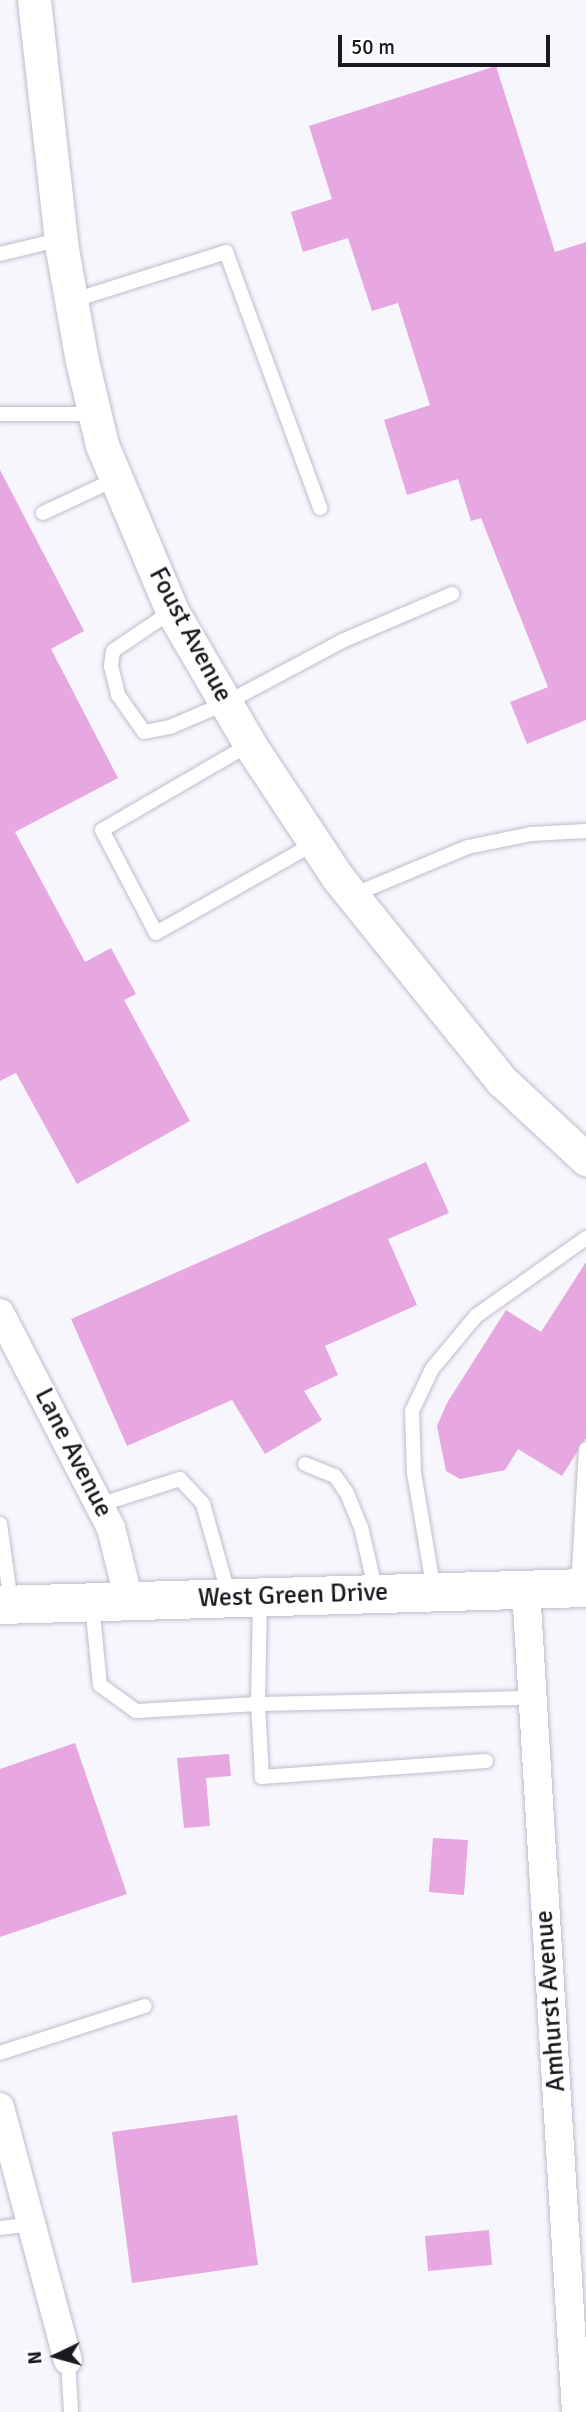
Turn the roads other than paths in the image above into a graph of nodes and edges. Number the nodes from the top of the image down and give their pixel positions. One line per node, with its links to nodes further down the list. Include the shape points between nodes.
1 (34, 0): 2 (street, Foust Avenue)
2 (62, 239): 3 (lane); 4 (street, Foust Avenue)
3 (0, 254)
4 (71, 301): 6 (street, Foust Avenue); 8 (lane, via 226,252)
5 (0, 414): 6 (lane)
6 (95, 414): 7 (street, Foust Avenue)
7 (116, 480): 9 (lane); 11 (street, Foust Avenue)
8 (320, 508)
9 (43, 513)
10 (452, 594): 12 (lane, via 342,641)
11 (172, 611): 12 (street, Foust Avenue); 12 (lane, via 113,651 111,666 118,695 144,732 170,727)
12 (226, 703): 13 (street, Foust Avenue)
13 (250, 744): 15 (street, Foust Avenue); 15 (lane, via 102,830 156,933)
14 (586, 831): 16 (lane, via 531,834 468,847)
15 (315, 843): 16 (street, Foust Avenue)
16 (352, 896): 17 (street, Foust Avenue, via 502,1080)
17 (586, 1158)
18 (586, 1238): 26 (lane, via 476,1316 432,1369 412,1411 414,1473)
19 (0, 1313): 22 (street, Lane Avenue)
20 (586, 1449): 24 (lane)
21 (305, 1464): 27 (lane, via 335,1476 347,1493 361,1527)
22 (99, 1505): 28 (lane, via 180,1479 203,1504); 29 (street, Lane Avenue, via 111,1528)
23 (0, 1524): 31 (lane)
24 (582, 1588): 25 (main road, West Green Drive)
25 (526, 1589): 26 (main road, West Green Drive); 32 (street, Amhurst Avenue)
26 (434, 1592): 27 (main road, West Green Drive)
27 (376, 1593): 28 (main road, West Green Drive)
28 (245, 1597): 29 (main road, West Green Drive); 33 (lane)
29 (129, 1600): 30 (main road, West Green Drive)
30 (91, 1601): 31 (main road, West Green Drive); 33 (lane, via 100,1685 136,1711)
31 (6, 1605)
32 (532, 1699): 33 (lane); 42 (street, Amhurst Avenue)
33 (258, 1704): 34 (lane, via 262,1777)
34 (486, 1761)
35 (145, 2006): 36 (lane)
36 (0, 2053)
37 (0, 2107): 38 (street)
38 (31, 2224): 39 (lane); 40 (street)
39 (0, 2228)
40 (68, 2360): 41 (lane)
41 (71, 2412)
42 (576, 2412)

